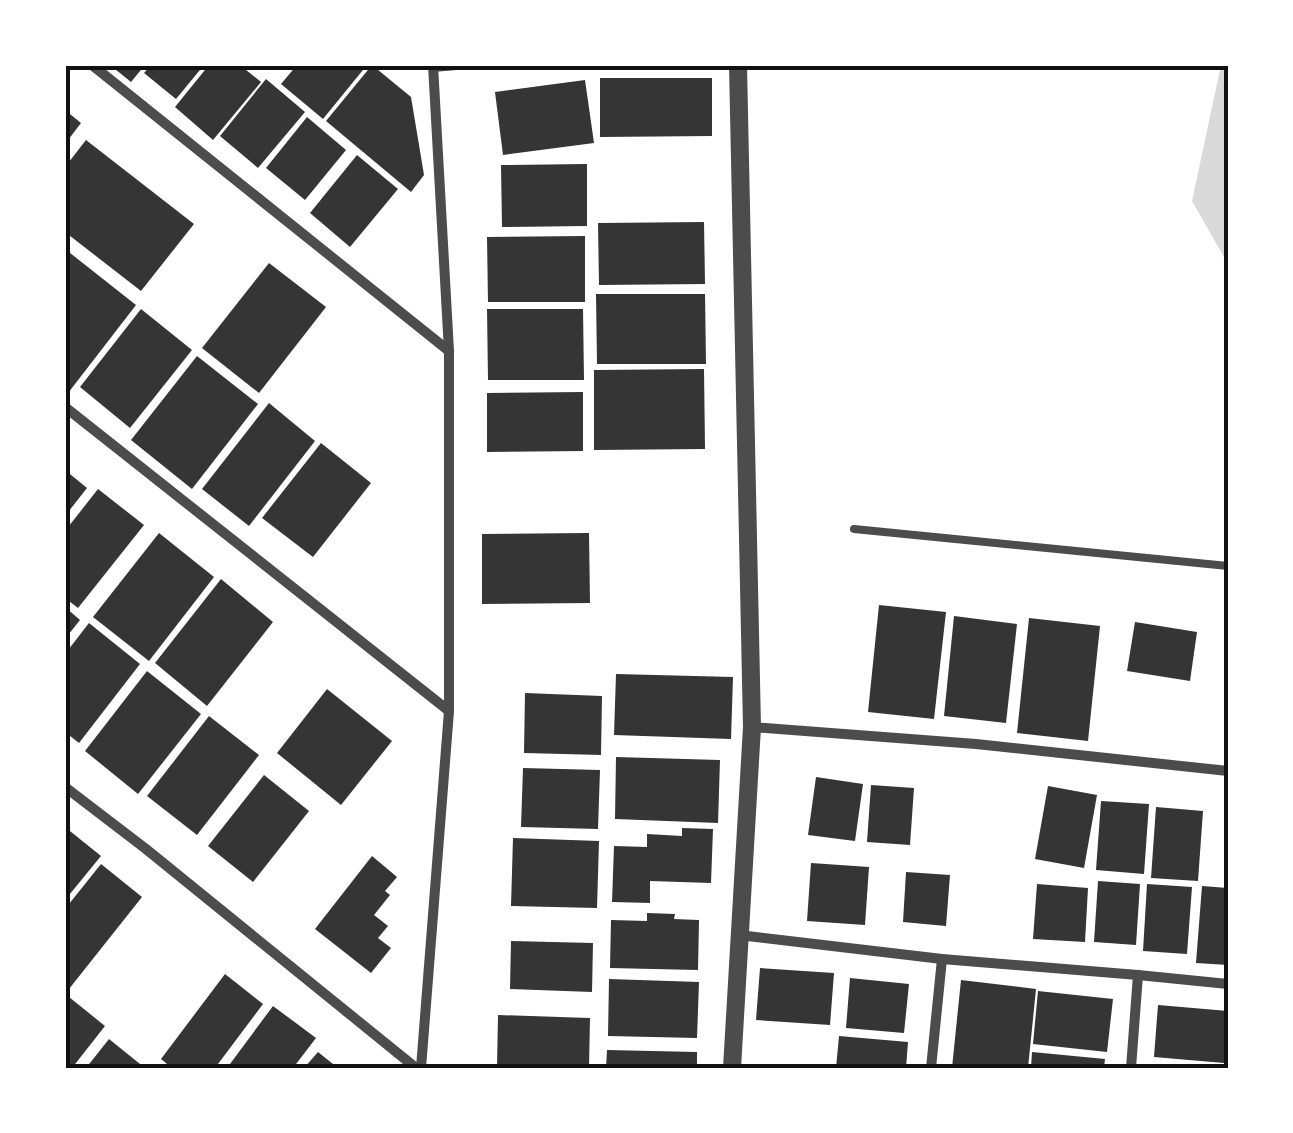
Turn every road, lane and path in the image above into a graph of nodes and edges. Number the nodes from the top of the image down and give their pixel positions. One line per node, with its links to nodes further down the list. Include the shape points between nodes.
1 (92, 65): 5 (street)
2 (456, 65): 4 (street)
3 (738, 65): 10 (street)
4 (432, 66): 5 (street)
5 (449, 352): 9 (street)
6 (65, 407): 9 (street)
7 (854, 529): 8 (lane)
8 (1228, 566)
9 (449, 711): 17 (street)
10 (752, 728): 11 (street); 13 (street)
11 (1228, 771)
12 (65, 787): 17 (street)
13 (739, 936): 14 (street); 18 (street)
14 (942, 959): 15 (street); 19 (street)
15 (1138, 974): 16 (street); 20 (street)
16 (1228, 984)
17 (418, 1068)
18 (732, 1068)
19 (931, 1068)
20 (1131, 1068)

